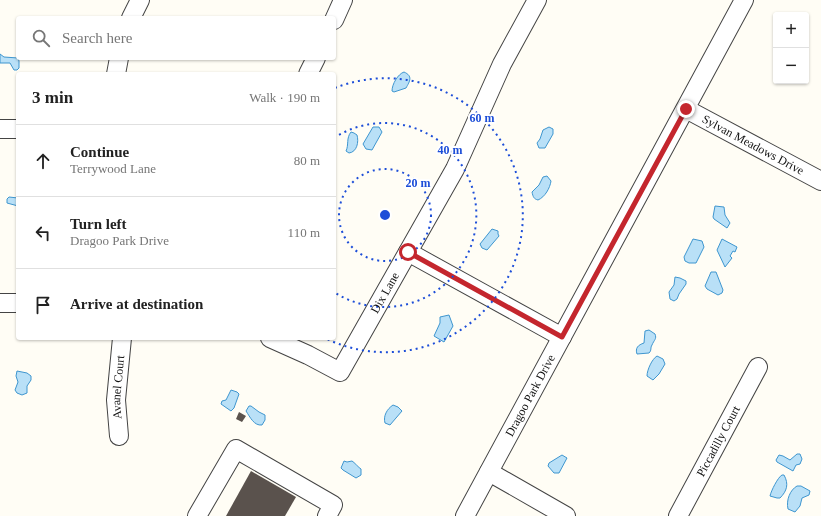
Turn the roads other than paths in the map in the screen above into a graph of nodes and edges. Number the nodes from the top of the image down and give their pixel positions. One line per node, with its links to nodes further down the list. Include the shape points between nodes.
1 (140, 0): 5 (street)
2 (343, 0): 6 (street)
3 (537, 0): 15 (street, Dix Lane, via 502,64 454,170)
4 (744, 0): 11 (street, Dragoo Park Drive)
5 (133, 16)
6 (336, 16)
7 (119, 60): 9 (street)
8 (315, 60): 10 (street)
9 (116, 72)
10 (309, 72)
11 (686, 109): 14 (street, Sylvan Meadows Drive); 18 (street, Dragoo Park Drive)
12 (0, 129): 13 (street)
13 (16, 129)
14 (821, 181)
15 (408, 252): 18 (street); 20 (street, Dix Lane, via 340,372)
16 (0, 303): 17 (street)
17 (16, 304)
18 (562, 337): 23 (street, Dragoo Park Drive)
19 (122, 340): 22 (street, Avanel Court, via 116,400)
20 (274, 340)
21 (758, 367): 28 (street, Piccadilly Court)
22 (119, 436)
23 (489, 472): 26 (street, Dragoo Park Drive); 27 (street)
24 (196, 516): 25 (street, via 236,449 333,505)
25 (327, 516)
26 (465, 516)
27 (566, 516)
28 (678, 516)

